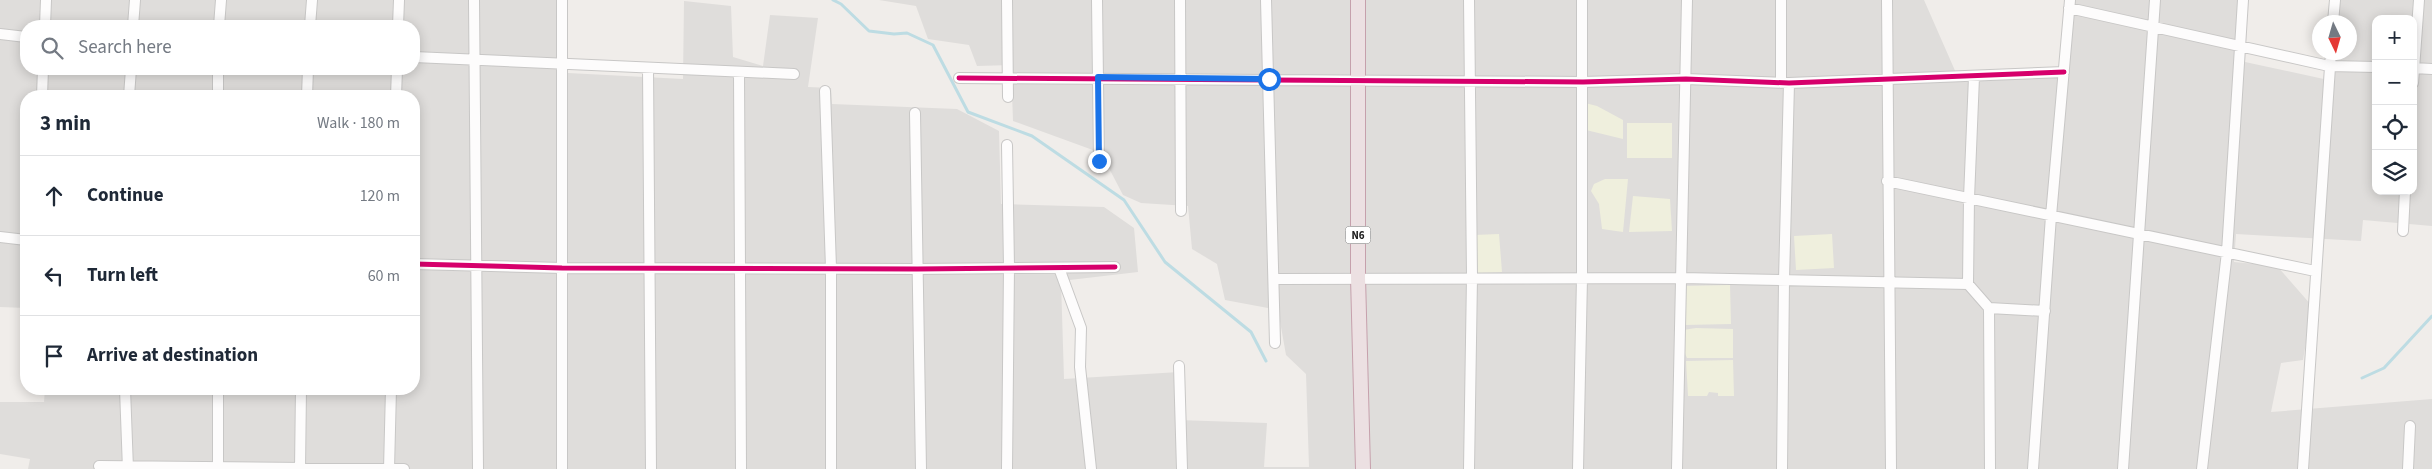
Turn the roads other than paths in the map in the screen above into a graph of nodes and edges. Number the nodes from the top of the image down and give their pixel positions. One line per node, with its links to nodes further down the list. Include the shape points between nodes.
1 (46, 0): 24 (street)
2 (135, 0): 25 (street)
3 (221, 0): 26 (street)
4 (312, 0): 27 (street)
5 (399, 0): 28 (street)
6 (474, 0): 34 (street)
7 (562, 0): 37 (street)
8 (1007, 0): 54 (street)
9 (1097, 0): 51 (street)
10 (1180, 0): 55 (street)
11 (1266, 0): 56 (street)
12 (1358, 0): 59 (highway, N6)
13 (1469, 0): 60 (street)
14 (1582, 0): 61 (street)
15 (1687, 0): 57 (street)
16 (1781, 0): 62 (street)
17 (1887, 0): 58 (street)
18 (2155, 0): 29 (street)
19 (2243, 0): 32 (street)
20 (2334, 0): 23 (street)
21 (2419, 0): 36 (street)
22 (2070, 4): 29 (street); 44 (street)
23 (2333, 15)
24 (45, 20)
25 (133, 20)
26 (219, 20)
27 (310, 20)
28 (398, 20)
29 (2153, 28): 32 (street); 79 (street)
30 (0, 34): 31 (street)
31 (20, 36)
32 (2240, 47): 38 (street); 82 (street)
33 (420, 57): 34 (street)
34 (473, 58): 37 (street); 84 (street)
35 (2330, 60): 38 (street)
36 (2415, 60)
37 (561, 64): 39 (street); 88 (street)
38 (2330, 66): 40 (street); 93 (street)
39 (648, 68): 43 (street); 85 (street)
40 (2372, 68)
41 (2417, 68): 42 (street)
42 (2432, 69)
43 (739, 72): 45 (street); 89 (street)
44 (2064, 72): 52 (street); 77 (street)
45 (794, 74)
46 (43, 75): 63 (street)
47 (130, 75): 64 (street)
48 (218, 75): 65 (street)
49 (308, 75): 66 (street)
50 (397, 75): 67 (street)
51 (1098, 77): 54 (street); 55 (street); 72 (street)
52 (1974, 77): 58 (street); 75 (street)
53 (959, 78): 54 (street)
54 (1008, 78): 69 (street)
55 (1181, 78): 56 (street); 76 (street)
56 (1269, 79): 59 (street); 98 (street)
57 (1686, 79): 61 (street); 62 (street); 97 (street)
58 (1889, 79): 62 (street); 73 (street)
59 (1357, 82): 60 (street); 94 (highway, N6)
60 (1469, 82): 61 (street); 95 (street)
61 (1583, 82): 96 (street)
62 (1785, 83): 99 (street)
63 (42, 90)
64 (129, 90)
65 (218, 90)
66 (307, 90)
67 (396, 90)
68 (825, 91): 90 (street)
69 (1008, 97)
70 (914, 113): 92 (street)
71 (1007, 145): 86 (street)
72 (1099, 161)
73 (1887, 181): 75 (street); 100 (street)
74 (2406, 195): 78 (street)
75 (1969, 198): 77 (street); 101 (street)
76 (1181, 210)
77 (2051, 216): 79 (street); 103 (street)
78 (2403, 231)
79 (2139, 234): 82 (street); 134 (street)
80 (0, 236): 81 (street)
81 (20, 239)
82 (2227, 252): 93 (street); 135 (street)
83 (420, 264): 84 (street)
84 (476, 267): 88 (street); 117 (street)
85 (650, 267): 88 (street); 89 (street); 119 (street)
86 (1009, 267): 91 (street); 92 (street); 123 (street)
87 (1115, 267): 91 (street)
88 (562, 268): 118 (street)
89 (740, 268): 90 (street); 120 (street)
90 (831, 268): 92 (street); 121 (street)
91 (1059, 268): 124 (street, via 1081,328 1080,367)
92 (917, 269): 122 (street)
93 (2314, 271): 136 (street)
94 (1358, 277): 95 (street); 98 (street); 126 (highway, N6)
95 (1472, 277): 96 (street); 127 (street)
96 (1582, 278): 97 (street); 128 (street)
97 (1681, 278): 99 (street); 129 (street)
98 (1274, 279): 104 (street)
99 (1784, 280): 100 (street); 130 (street)
100 (1891, 282): 101 (street); 131 (street)
101 (1968, 284): 102 (street)
102 (1989, 308): 103 (street); 132 (street)
103 (2044, 311): 133 (street)
104 (1274, 344)
105 (1179, 366): 125 (street)
106 (125, 395): 112 (street)
107 (218, 395): 113 (street)
108 (301, 395): 114 (street)
109 (391, 395): 115 (street)
110 (2410, 426): 137 (street)
111 (99, 466): 112 (street)
112 (128, 467): 113 (street)
113 (218, 467): 114 (street)
114 (300, 468): 115 (street)
115 (389, 469): 116 (street)
116 (404, 469)
117 (478, 469)
118 (562, 469)
119 (651, 469)
120 (741, 469)
121 (831, 469)
122 (921, 469)
123 (1007, 469)
124 (1090, 469)
125 (1182, 469)
126 (1363, 469)
127 (1469, 469)
128 (1578, 469)
129 (1677, 469)
130 (1782, 469)
131 (1890, 469)
132 (1990, 469)
133 (2033, 469)
134 (2123, 469)
135 (2202, 469)
136 (2303, 469)
137 (2408, 469)

